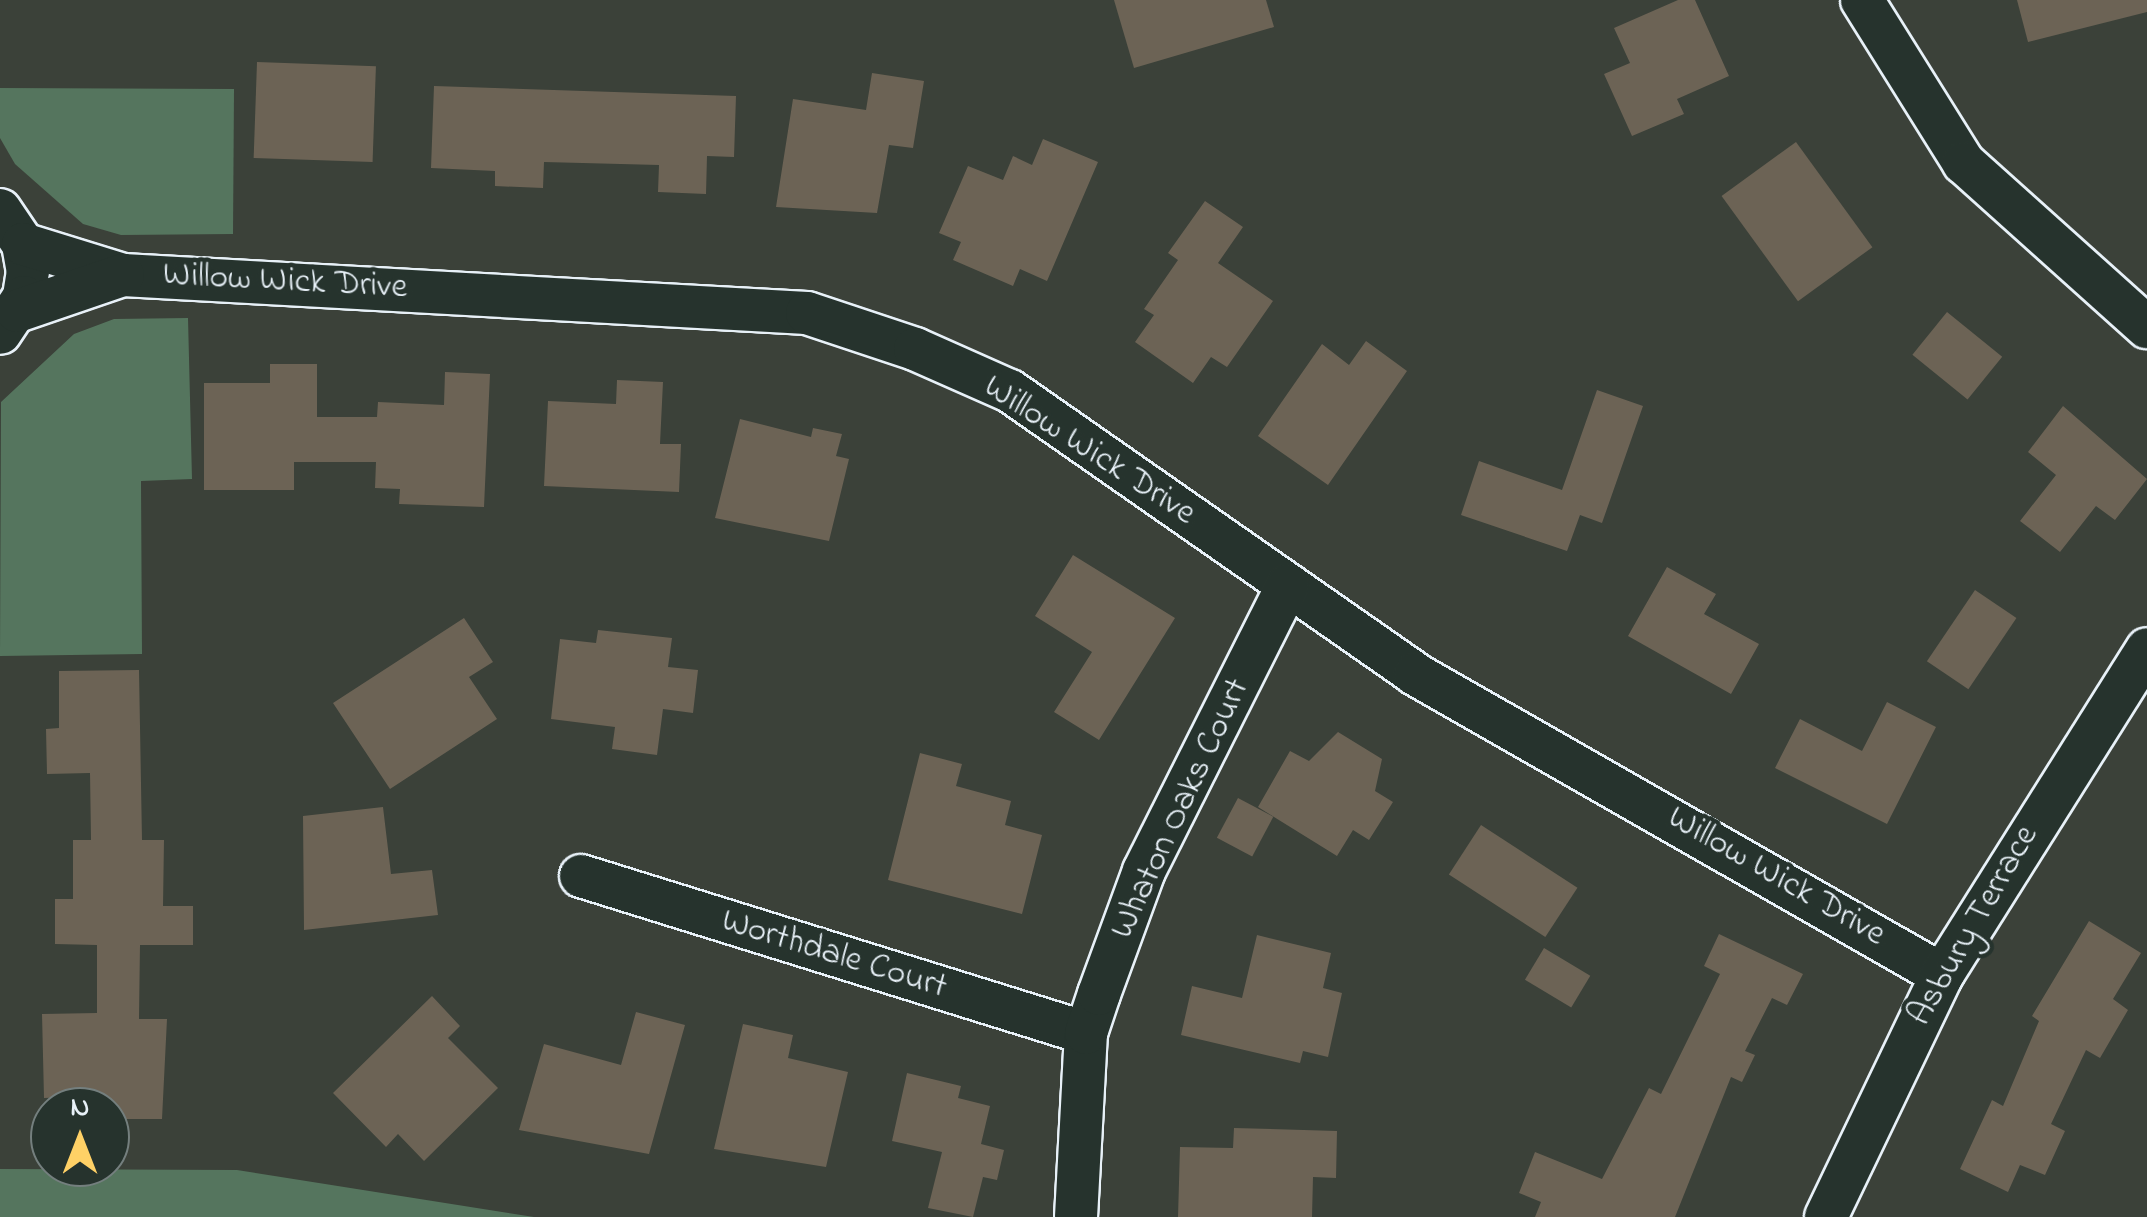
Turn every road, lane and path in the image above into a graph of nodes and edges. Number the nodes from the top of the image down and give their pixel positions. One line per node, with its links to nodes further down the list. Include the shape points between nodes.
1 (1862, 0): 5 (street, via 1964,163)
2 (12, 227): 3 (street, Willow Wick Drive); 4 (street, via 28,271)
3 (123, 274): 4 (street, Willow Wick Drive); 6 (street, Willow Wick Drive, via 807,312 1010,392)
4 (8, 322)
5 (2147, 327)
6 (1288, 586): 9 (street, Willow Wick Drive, via 1415,674); 10 (street, Whaton Oaks Court, via 1144,871)
7 (2147, 649): 9 (street, Asbury Terrace)
8 (581, 876): 10 (street, Worthdale Court)
9 (1942, 974): 12 (street, Asbury Terrace)
10 (1086, 1033): 11 (street, Whaton Oaks Court)
11 (1076, 1217)
12 (1826, 1217)

